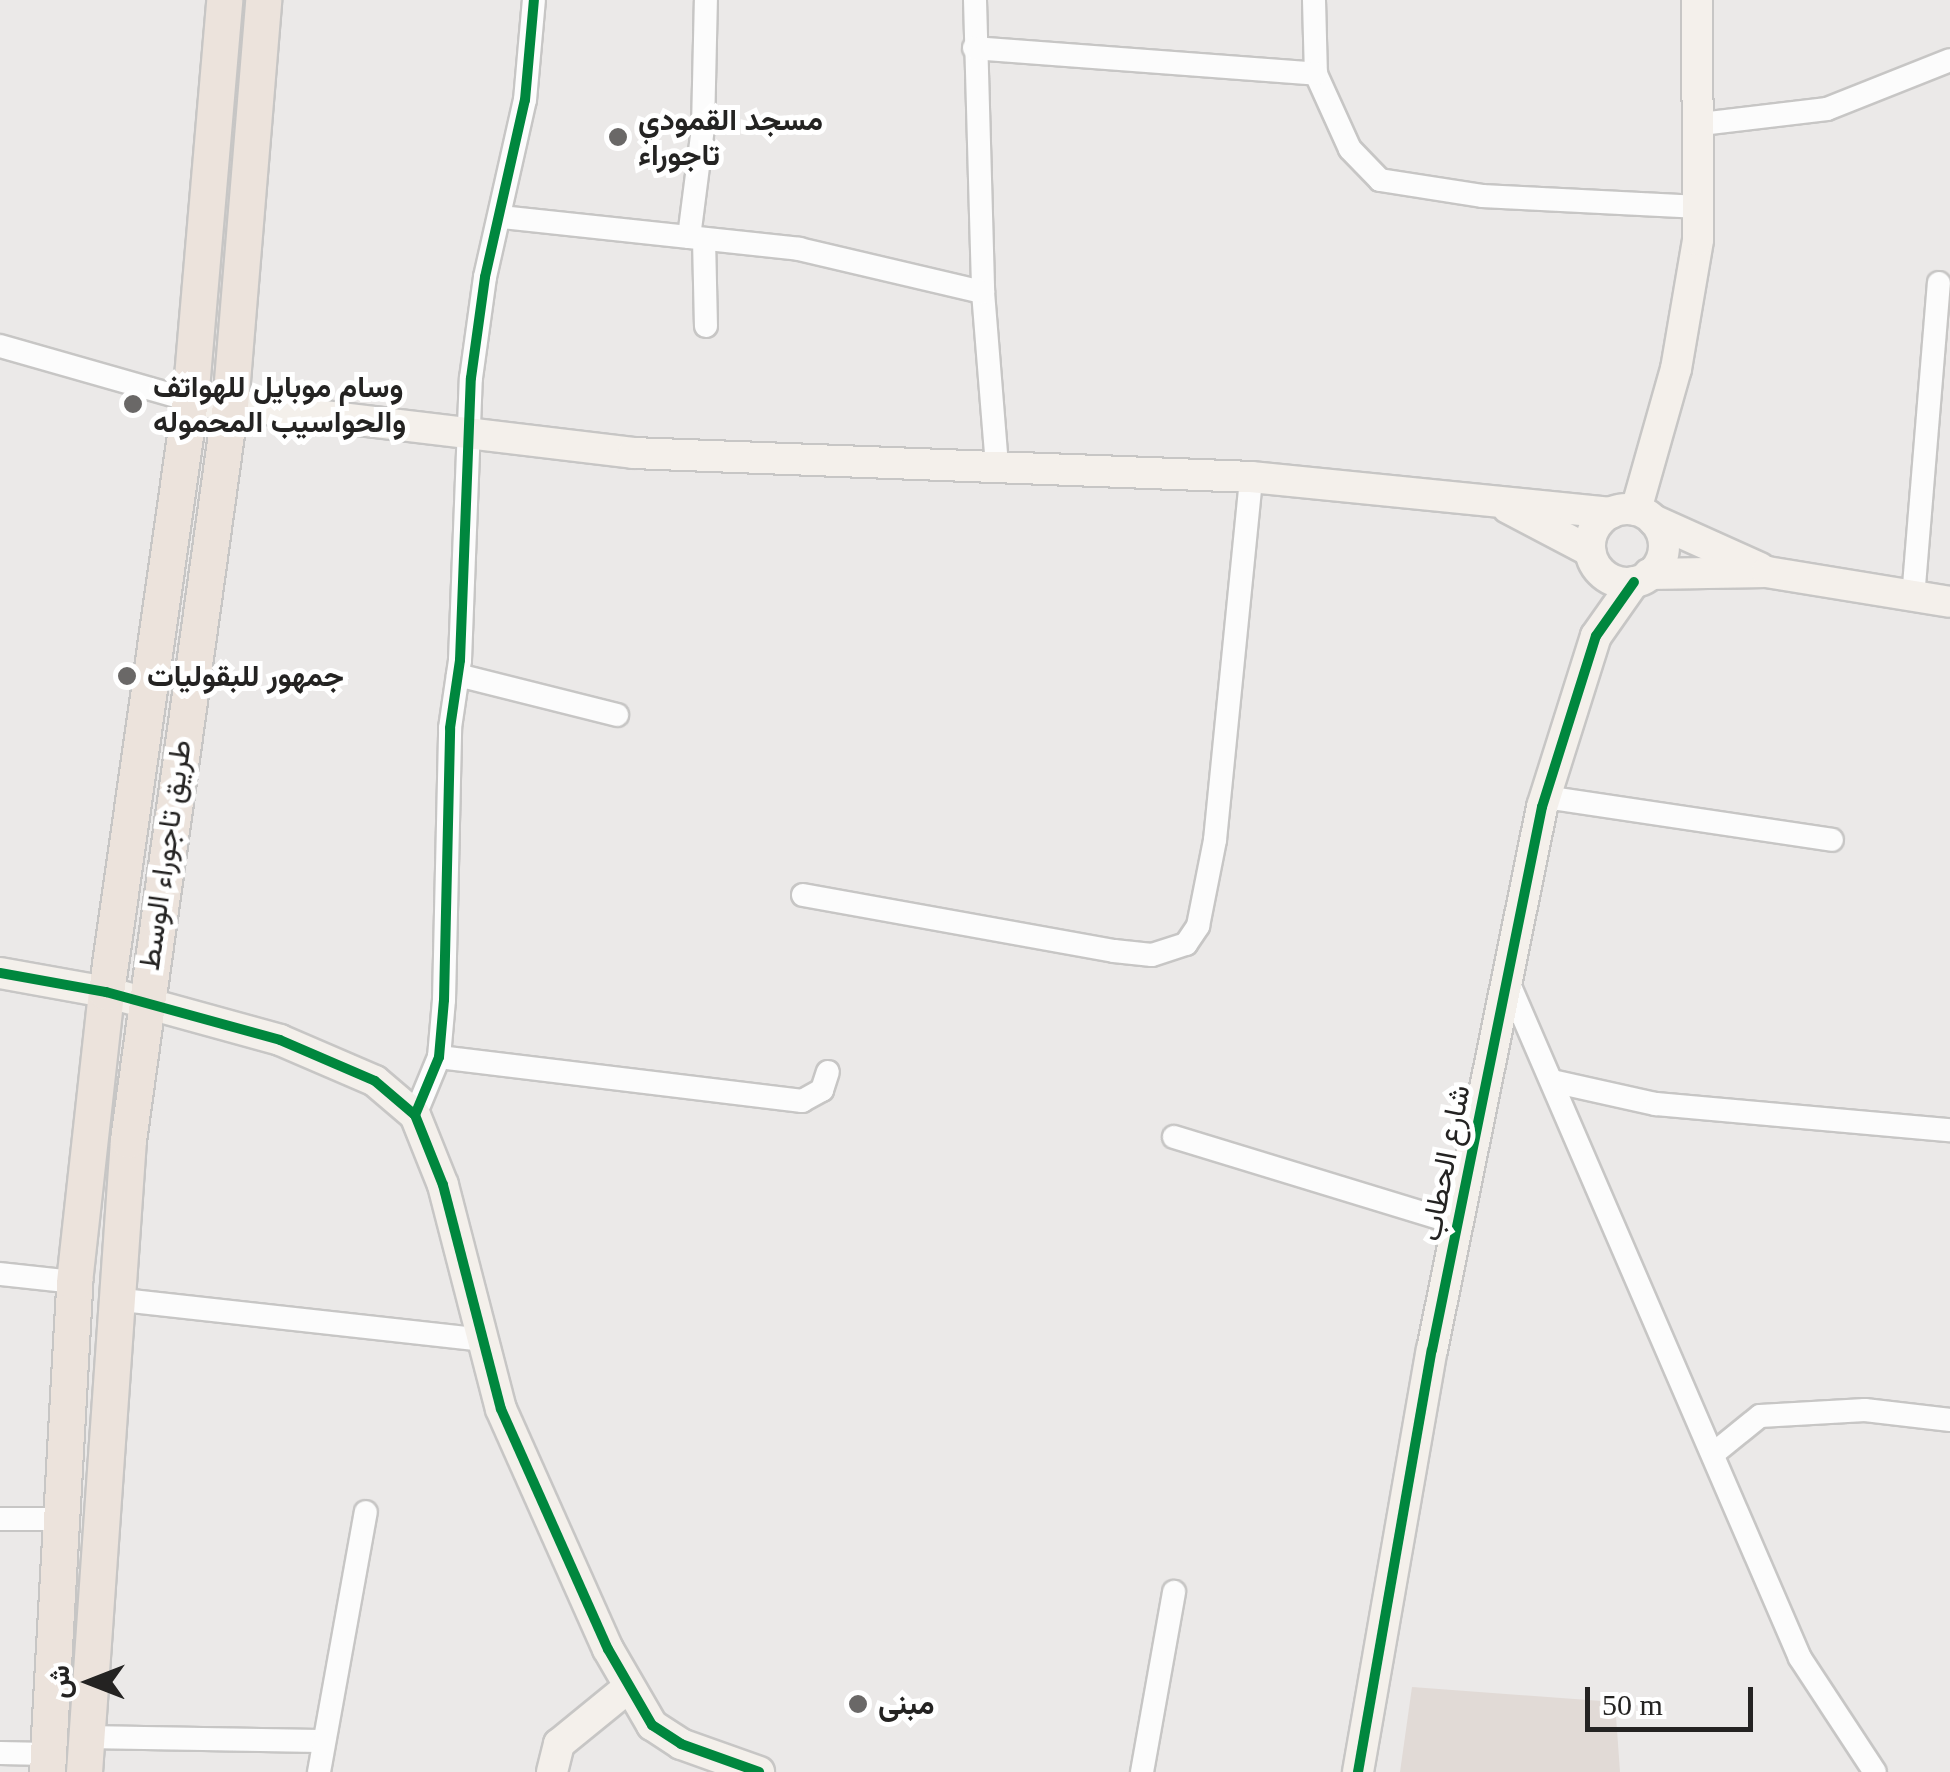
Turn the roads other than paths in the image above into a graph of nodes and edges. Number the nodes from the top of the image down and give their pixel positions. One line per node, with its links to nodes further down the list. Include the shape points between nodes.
1 (224, 0): 19 (main road)
2 (264, 0): 20 (main road, طريق تاجوراء الوسط)
3 (534, 0): 13 (street, via 525,100)
4 (706, 0): 14 (street)
5 (975, 0): 8 (street)
6 (1314, 0): 10 (street)
7 (1697, 0): 11 (street)
8 (974, 48): 10 (street); 16 (street)
9 (1950, 60): 11 (street, via 1894,88 1827,109)
10 (1316, 74): 12 (street, via 1350,150 1365,169 1398,187)
11 (1701, 124): 12 (street)
12 (1700, 208): 25 (street, via 1676,369)
13 (502, 216): 14 (street); 21 (street, via 479,311)
14 (696, 238): 16 (street, via 828,255); 17 (street)
15 (1939, 283): 29 (street)
16 (984, 292): 22 (street)
17 (706, 326)
18 (0, 346): 19 (street)
19 (190, 400): 20 (street); 39 (main road)
20 (230, 405): 21 (street); 40 (main road, طريق تاجوراء الوسط)
21 (466, 435): 22 (street, via 686,456); 32 (street)
22 (997, 465): 23 (street)
23 (1250, 477): 24 (street); 36 (street, via 1215,840 1198,926 1186,944 1173,953 1114,951)
24 (1501, 505): 25 (street); 26 (street)
25 (1633, 514): 26 (street, via 1594,528); 27 (street); 28 (street, via 1663,548)
26 (1593, 558): 28 (street, via 1612,580); 31 (street, شارع الحطاب)
27 (1767, 572): 28 (street); 29 (street)
28 (1642, 578): 31 (street, شارع الحطاب)
29 (1913, 598): 30 (street)
30 (1950, 602)
31 (1596, 636): 34 (street, شارع الحطاب)
32 (458, 675): 33 (street); 41 (street, via 450,728)
33 (617, 715)
34 (1545, 797): 35 (street); 38 (street, شارع الحطاب)
35 (1832, 840)
36 (803, 894)
37 (0, 973): 39 (street)
38 (1506, 977): 43 (street); 47 (street, شارع الحطاب)
39 (106, 992): 40 (street); 49 (main road)
40 (144, 1002): 44 (street, via 314,1052 374,1081); 50 (main road, طريق تاجوراء الوسط)
41 (439, 1057): 42 (street, via 802,1101 822,1090); 44 (street)
42 (828, 1072)
43 (1552, 1080): 45 (street, via 1656,1104); 53 (street)
44 (415, 1114): 51 (street, via 442,1184)
45 (1950, 1130)
46 (1174, 1137): 47 (street)
47 (1459, 1224): 67 (street, شارع الحطاب)
48 (0, 1274): 49 (street)
49 (74, 1282): 56 (main road)
50 (113, 1299): 51 (street); 61 (main road, طريق تاجوراء الوسط)
51 (478, 1338): 58 (street, via 501,1409)
52 (1950, 1420): 53 (street, via 1865,1410 1760,1416)
53 (1713, 1454): 68 (street, via 1800,1658)
54 (366, 1512): 59 (street)
55 (0, 1519): 56 (street)
56 (58, 1520): 62 (main road)
57 (1174, 1592): 66 (street)
58 (628, 1687): 63 (street, via 652,1725); 65 (street, via 559,1744)
59 (320, 1741): 61 (street); 64 (street)
60 (0, 1754): 62 (street)
61 (85, 1755)
62 (47, 1763)
63 (747, 1770)
64 (318, 1772)
65 (552, 1772)
66 (1142, 1772)
67 (1358, 1772)
68 (1875, 1772)

